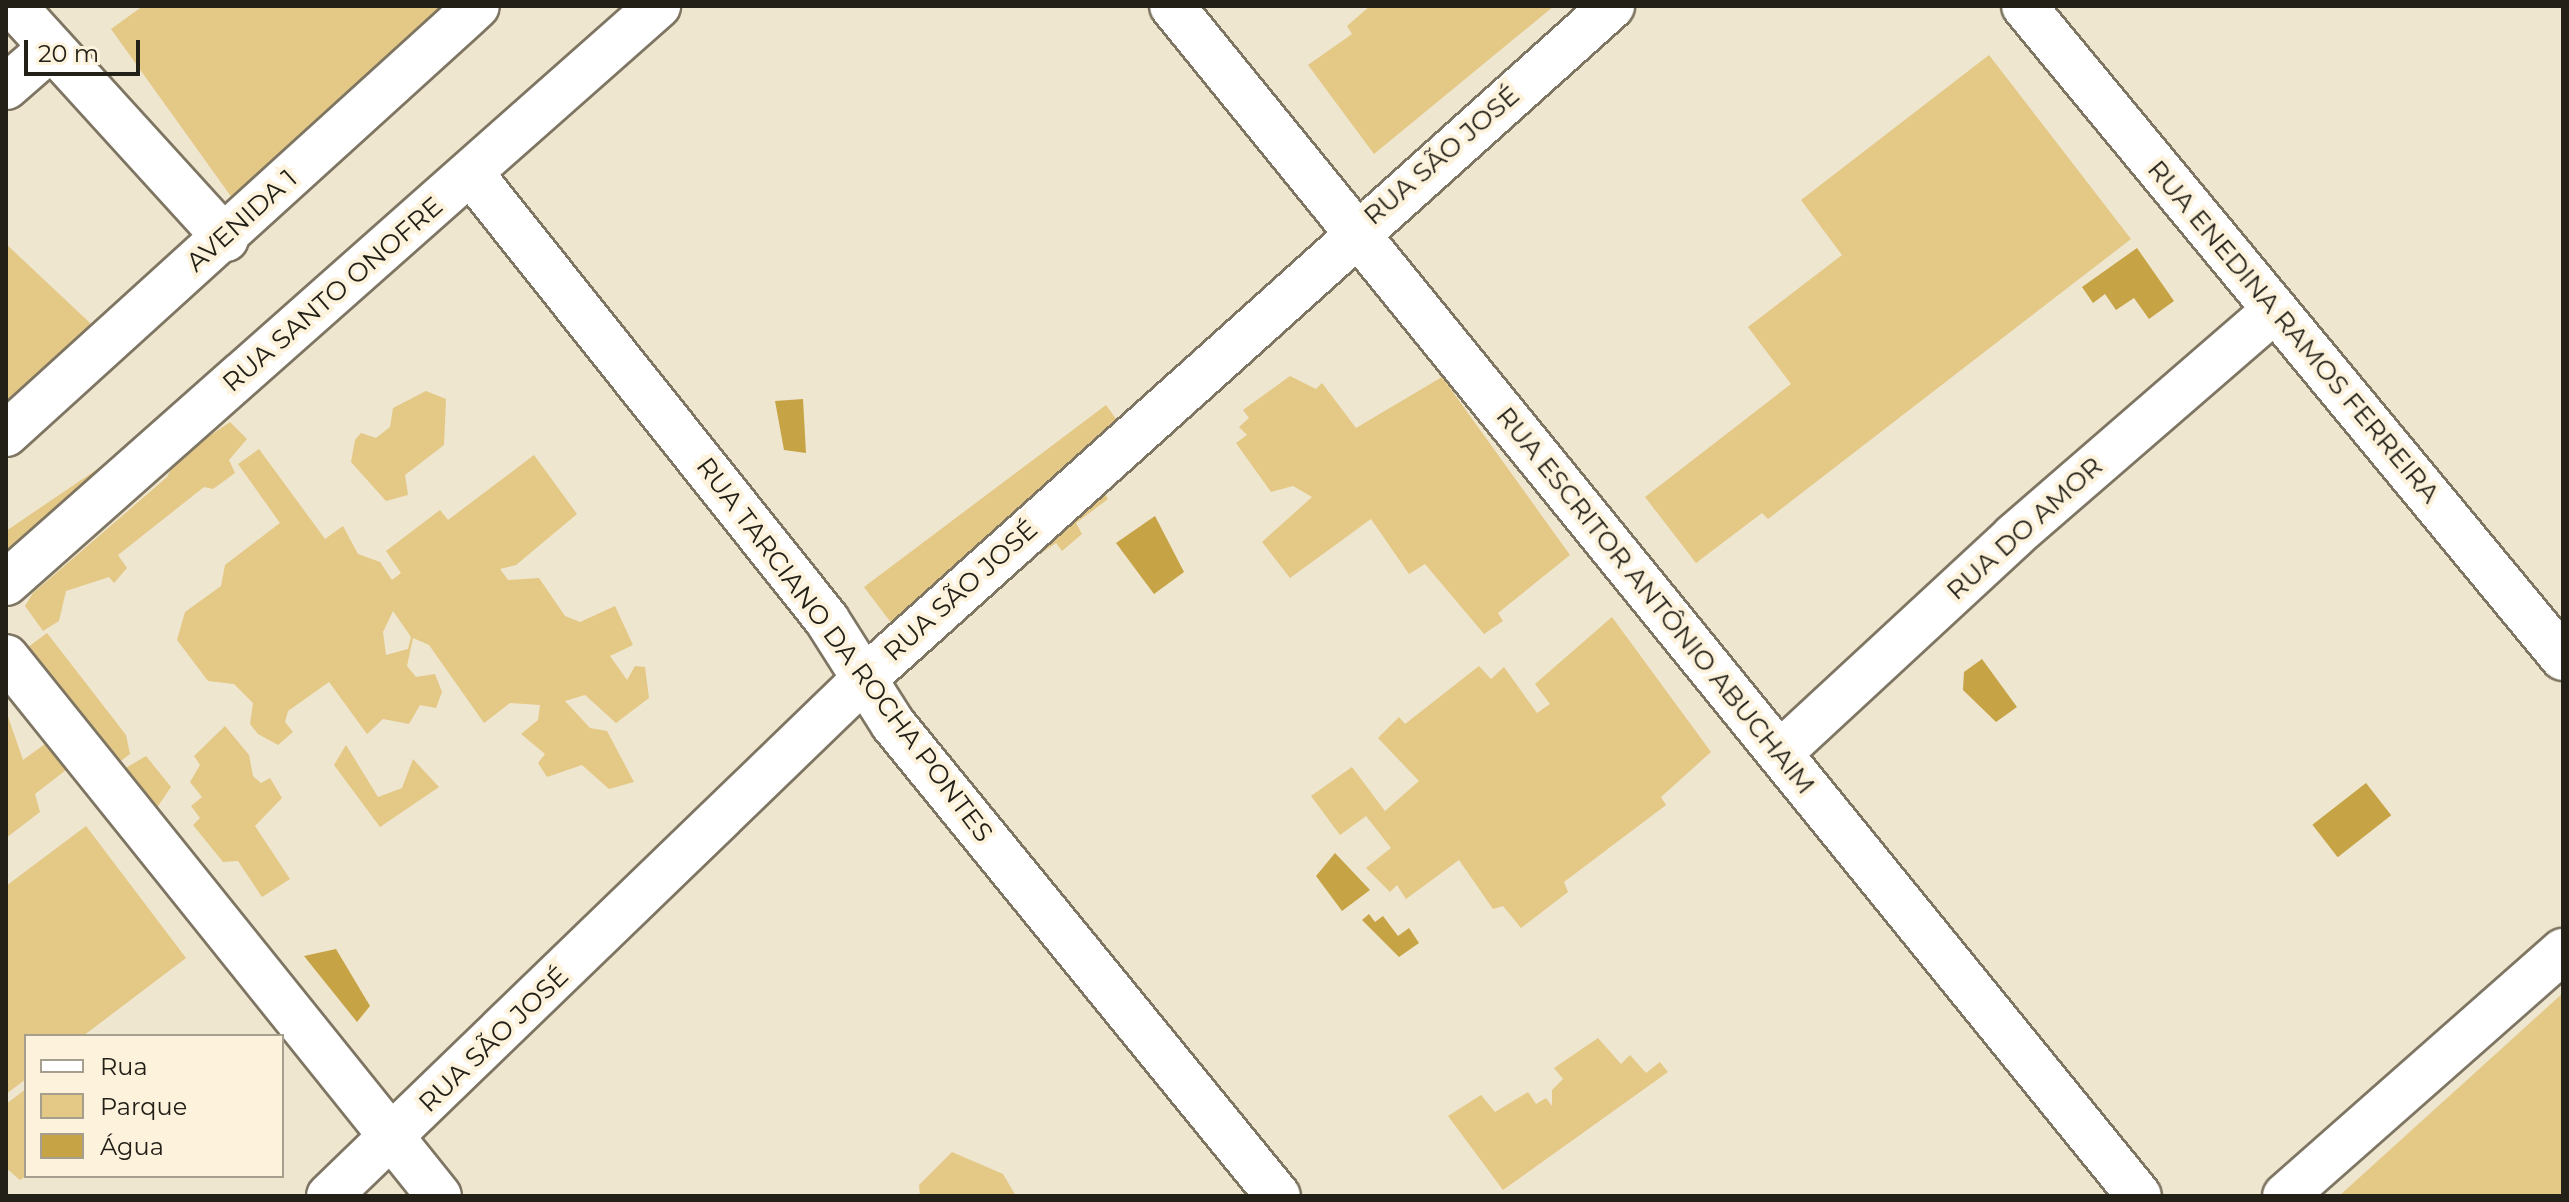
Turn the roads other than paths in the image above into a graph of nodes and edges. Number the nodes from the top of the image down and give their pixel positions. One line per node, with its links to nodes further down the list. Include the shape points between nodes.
1 (14, 6): 7 (street)
2 (477, 6): 11 (street, AVENIDA 1)
3 (658, 6): 9 (street, RUA SANTO ONOFRE)
4 (1172, 6): 10 (street, RUA ESCRITOR ANTÔNIO ABUCHAIM)
5 (1612, 6): 10 (street, RUA SÃO JOSÉ)
6 (2024, 6): 12 (street, RUA ENEDINA RAMOS FERREIRA)
7 (51, 48): 8 (street); 11 (street)
8 (6, 87)
9 (473, 176): 14 (street, RUA SANTO ONOFRE); 17 (street, RUA TARCIANO DA ROCHA PONTES)
10 (1355, 233): 17 (street, RUA SÃO JOSÉ); 18 (street, RUA ESCRITOR ANTÔNIO ABUCHAIM)
11 (226, 239): 13 (street, AVENIDA 1, via 105,337)
12 (2274, 311): 16 (street, RUA ENEDINA RAMOS FERREIRA); 18 (street, RUA DO AMOR, via 2014,536)
13 (6, 434)
14 (6, 583)
15 (6, 657): 20 (street)
16 (2563, 658)
17 (865, 678): 20 (street, RUA SÃO JOSÉ); 21 (street, RUA TARCIANO DA ROCHA PONTES, via 893,724)
18 (1780, 753): 24 (street, RUA ESCRITOR ANTÔNIO ABUCHAIM)
19 (2563, 951): 25 (street)
20 (394, 1139): 22 (street, RUA SÃO JOSÉ); 23 (street)
21 (1263, 1191)
22 (329, 1196)
23 (439, 1196)
24 (2139, 1196)
25 (2285, 1196)

